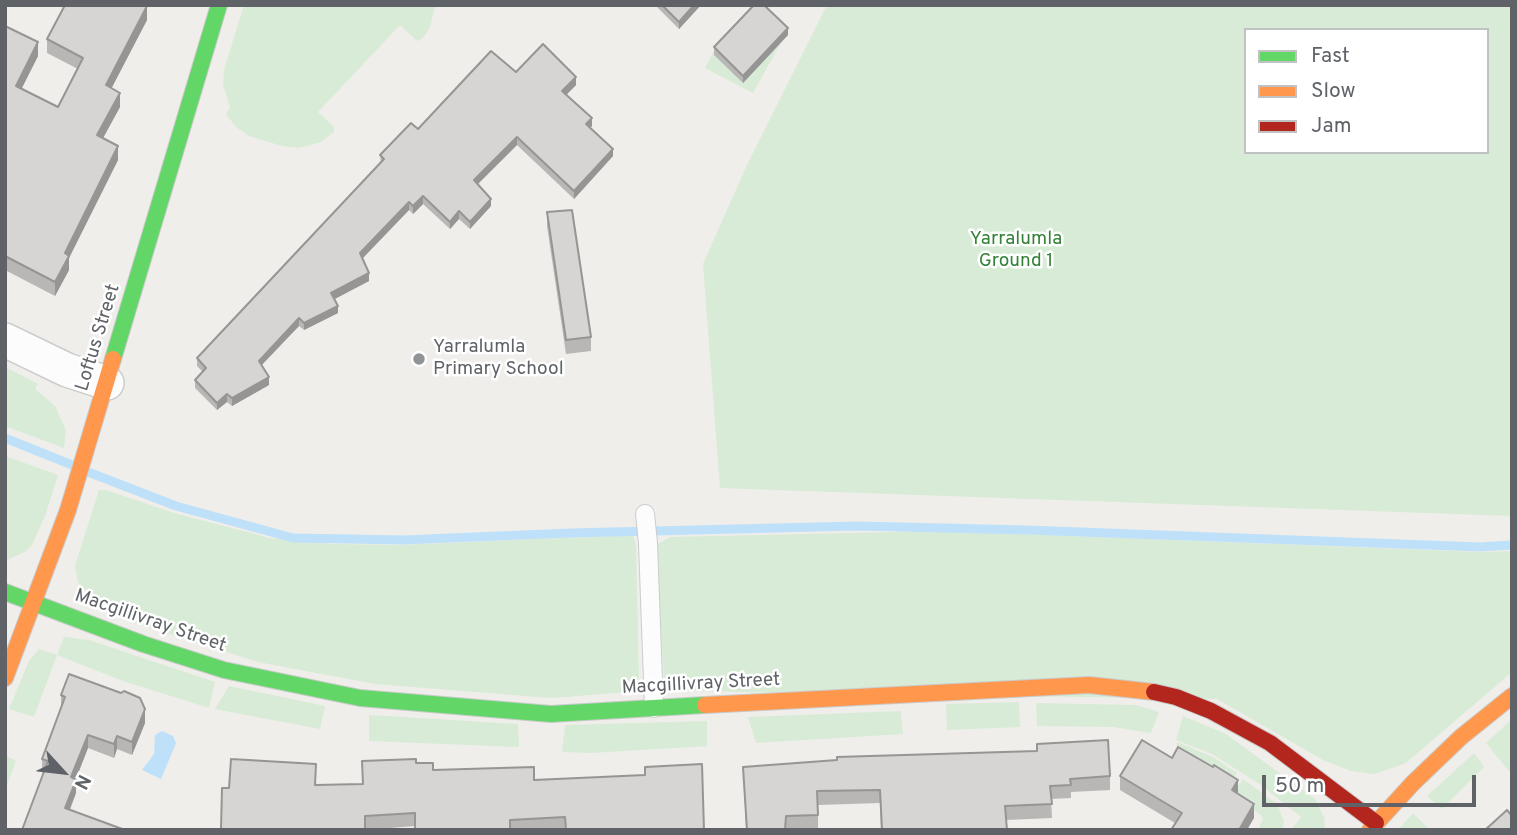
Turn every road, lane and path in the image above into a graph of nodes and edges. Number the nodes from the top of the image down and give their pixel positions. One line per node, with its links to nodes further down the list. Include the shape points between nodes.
1 (219, 5): 3 (street, Loftus Street)
2 (5, 340): 3 (street, via 67,370)
3 (107, 383): 6 (street, Loftus Street)
4 (645, 513): 9 (lane)
5 (5, 592): 6 (street, Macgillivray Street)
6 (34, 604): 7 (street, Loftus Street); 9 (street, Macgillivray Street, via 224,670 338,695 551,714)
7 (5, 678)
8 (1512, 696): 10 (street, via 1461,737)
9 (654, 708): 10 (street, Macgillivray Street, via 1089,685 1140,689 1211,711 1270,743)
10 (1373, 826)

